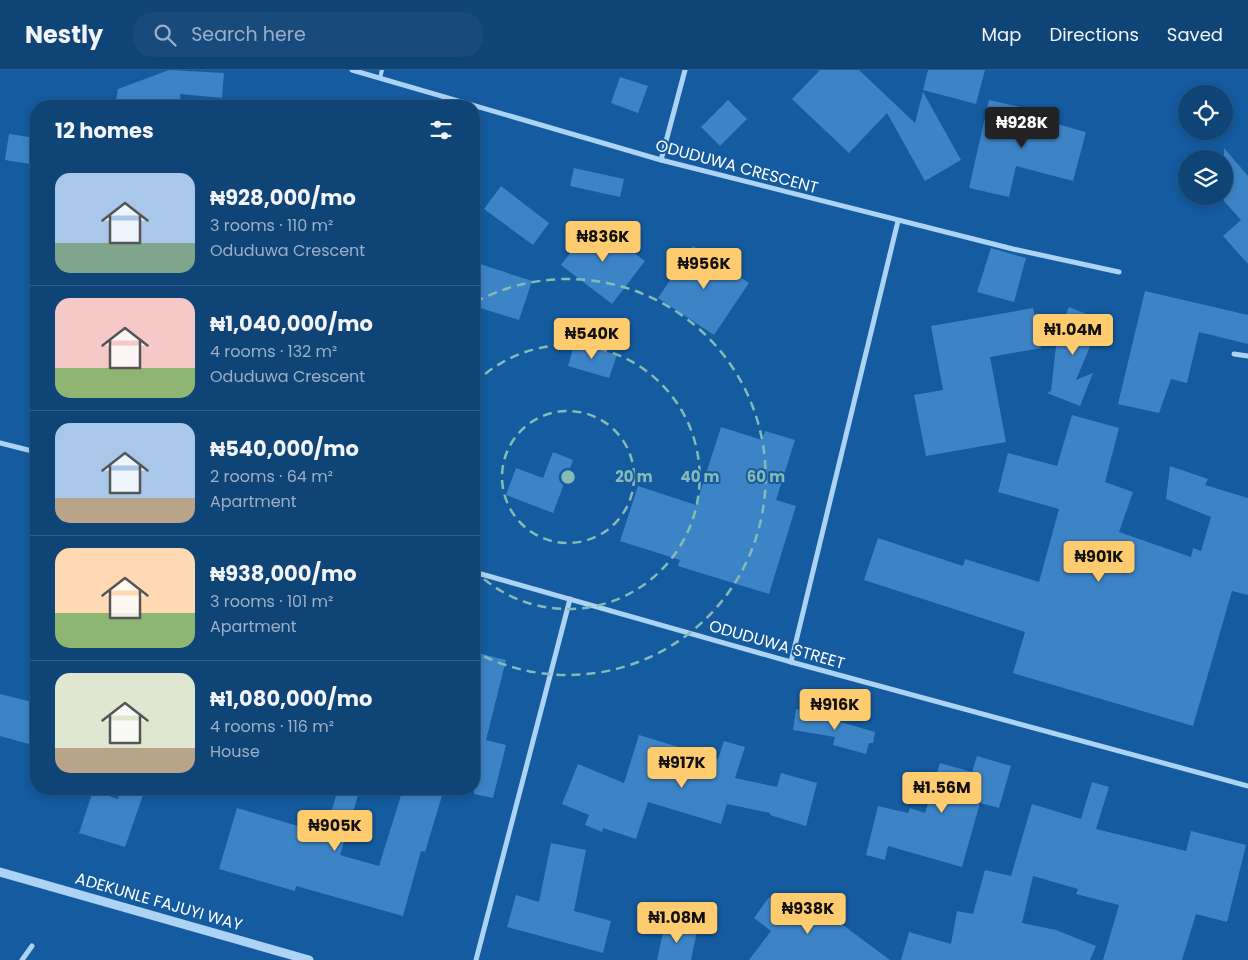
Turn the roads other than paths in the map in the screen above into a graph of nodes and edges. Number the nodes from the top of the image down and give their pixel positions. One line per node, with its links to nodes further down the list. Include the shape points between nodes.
1 (352, 70): 4 (street, ODUDUWA CRESCENT)
2 (382, 70): 4 (lane)
3 (685, 70): 7 (street)
4 (380, 78): 5 (street, ODUDUWA CRESCENT)
5 (455, 100)
6 (480, 107): 7 (street, ODUDUWA CRESCENT)
7 (661, 160): 8 (street, ODUDUWA CRESCENT)
8 (898, 221): 9 (street, ODUDUWA CRESCENT); 16 (street)
9 (1120, 272)
10 (1234, 354): 11 (street)
11 (1248, 356)
12 (0, 444): 13 (street)
13 (30, 451)
14 (480, 574): 15 (street, ODUDUWA STREET)
15 (570, 599): 16 (street, ODUDUWA STREET); 22 (street)
16 (791, 662): 17 (street, ODUDUWA STREET)
17 (1248, 786)
18 (0, 872): 21 (street, ADEKUNLE FAJUYI WAY)
19 (32, 946): 20 (street)
20 (22, 960)
21 (309, 960)
22 (476, 960)

